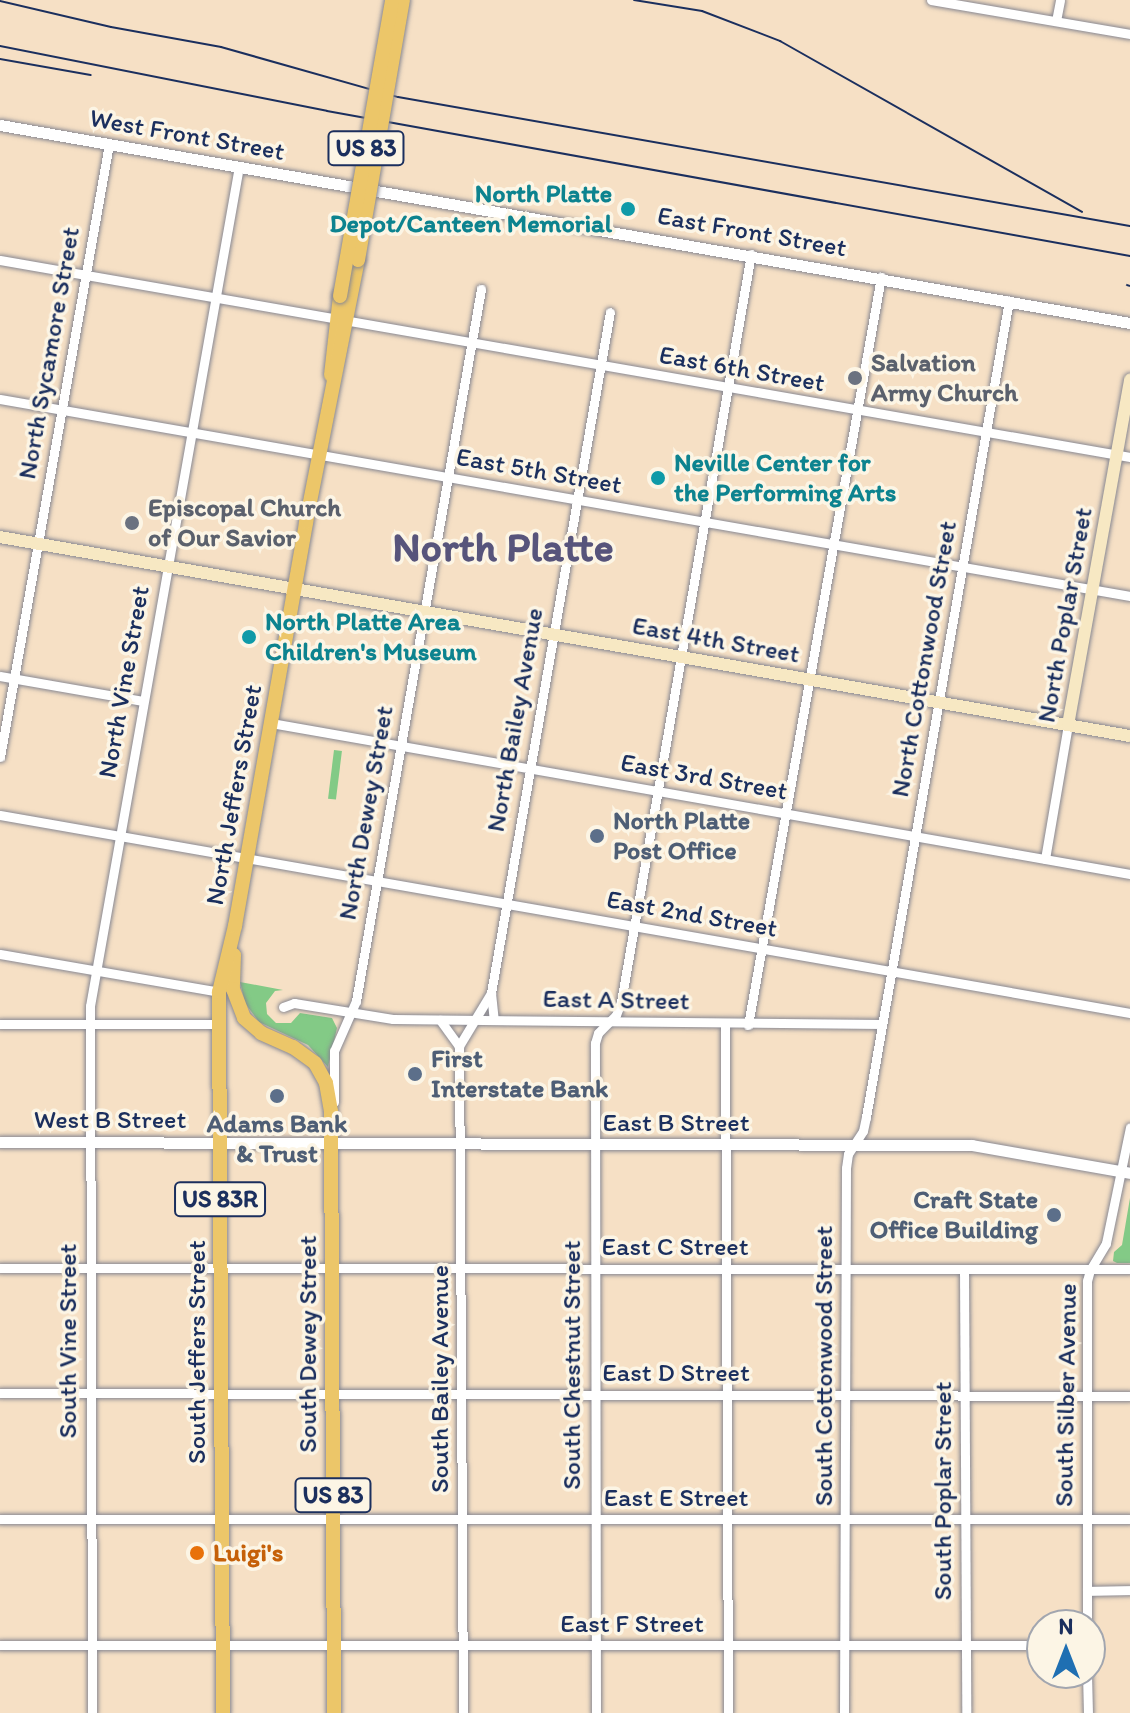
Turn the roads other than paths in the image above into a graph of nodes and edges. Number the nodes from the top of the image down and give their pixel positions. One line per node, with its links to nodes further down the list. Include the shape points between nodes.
1 (392, 0): 17 (highway, North Jeffers Street / US 83, bridge)
2 (403, 0): 17 (highway, North Jeffers Street / US 83, bridge)
3 (931, 0): 5 (street)
4 (1060, 0): 5 (street)
5 (1056, 21): 6 (street)
6 (1130, 34)
7 (0, 125): 8 (street, West Front Street)
8 (109, 144): 9 (street, West Front Street); 13 (street, North Sycamore Street)
9 (239, 166): 10 (street, West Front Street); 16 (street, North Vine Street)
10 (366, 188): 11 (street, East Front Street)
11 (751, 254): 14 (street, East Front Street); 25 (street, South Chestnut Street)
12 (0, 260): 13 (street, East 6th Street)
13 (85, 275): 16 (street, East 6th Street); 27 (street, North Sycamore Street)
14 (881, 277): 18 (street, East Front Street); 28 (street)
15 (481, 289): 22 (street, North Dewey Street)
16 (214, 297): 20 (street, East 6th Street); 29 (street, North Vine Street)
17 (346, 297): 20 (highway, North Jeffers Street / US 83)
18 (1009, 300): 21 (street, East Front Street); 30 (street, North Cottonwood Street)
19 (610, 312): 23 (street, North Bailey Avenue)
20 (342, 318): 22 (street, East 6th Street); 31 (highway, North Jeffers Street / US 83)
21 (1130, 323)
22 (472, 342): 23 (street, East 6th Street); 34 (street, North Dewey Street)
23 (600, 366): 25 (street, East 6th Street); 35 (street, North Bailey Avenue)
24 (1130, 380): 32 (main road, North Poplar Street)
25 (728, 389): 28 (street, East 6th Street); 36 (street, South Chestnut Street)
26 (0, 399): 27 (street, East 5th Street)
27 (62, 410): 29 (street, East 5th Street); 38 (street, North Sycamore Street)
28 (857, 411): 30 (street, East 6th Street); 39 (street)
29 (190, 432): 31 (street, East 5th Street); 40 (street, North Vine Street)
30 (987, 432): 32 (street, East 6th Street); 41 (street, North Cottonwood Street)
31 (319, 455): 34 (street, East 5th Street); 42 (highway, North Jeffers Street / US 83)
32 (1116, 455): 33 (street, East 6th Street); 43 (main road, North Poplar Street)
33 (1130, 457)
34 (447, 477): 35 (street, East 5th Street); 45 (street, North Dewey Street)
35 (576, 499): 36 (street, East 5th Street); 46 (street, North Bailey Avenue)
36 (705, 521): 39 (street, East 5th Street); 47 (street, South Chestnut Street)
37 (0, 537): 38 (main road, East 4th Street)
38 (39, 544): 40 (main road, East 4th Street); 49 (street, North Sycamore Street)
39 (834, 544): 41 (street, East 5th Street); 50 (street)
40 (167, 567): 42 (main road, East 4th Street); 51 (street, North Vine Street)
41 (962, 567): 43 (street, East 5th Street); 52 (street, North Cottonwood Street)
42 (295, 589): 45 (main road, East 4th Street); 53 (highway, North Jeffers Street / US 83)
43 (1091, 590): 44 (street, East 5th Street); 54 (main road, North Poplar Street)
44 (1130, 596)
45 (423, 611): 46 (main road, East 4th Street); 56 (street, North Dewey Street)
46 (552, 634): 47 (main road, East 4th Street); 58 (street, North Bailey Avenue)
47 (683, 658): 50 (main road, East 4th Street); 59 (street, South Chestnut Street)
48 (0, 676): 49 (street)
49 (15, 679): 51 (street); 57 (street, North Sycamore Street)
50 (810, 679): 52 (main road, East 4th Street); 60 (street)
51 (143, 701): 63 (street, North Vine Street)
52 (939, 701): 54 (main road, East 4th Street); 62 (street, North Cottonwood Street)
53 (271, 723): 56 (street, East 3rd Street); 64 (highway, North Jeffers Street / US 83)
54 (1068, 725): 55 (main road, East 4th Street); 65 (street, North Poplar Street)
55 (1130, 736)
56 (400, 746): 58 (street, East 3rd Street); 67 (street, North Dewey Street)
57 (0, 757)
58 (529, 770): 59 (street, East 3rd Street); 68 (street, North Bailey Avenue)
59 (658, 791): 60 (street, East 3rd Street); 70 (street, South Chestnut Street)
60 (786, 814): 62 (street, East 3rd Street); 71 (street)
61 (0, 815): 63 (street, East 2nd Street)
62 (915, 836): 65 (street, East 3rd Street); 74 (street, North Cottonwood Street)
63 (119, 837): 64 (street, East 2nd Street); 73 (street, North Vine Street)
64 (247, 859): 67 (street, East 2nd Street); 69 (highway, North Jeffers Street / US 83)
65 (1045, 859): 66 (street, East 3rd Street)
66 (1130, 874)
67 (378, 881): 68 (street, East 2nd Street); 78 (street, North Dewey Street)
68 (506, 905): 70 (street, East 2nd Street); 76 (street, North Bailey Avenue)
69 (235, 926): 75 (highway, North Jeffers Street / US 83R); 91 (highway, North Jeffers Street / US 83, via 233,989 244,1018 261,1033 307,1056)
70 (635, 926): 71 (street, East 2nd Street); 83 (street, South Chestnut Street, via 621,1002)
71 (763, 948): 74 (street, East 2nd Street); 89 (street)
72 (0, 954): 73 (street)
73 (96, 970): 75 (street); 85 (street, South Vine Street)
74 (892, 970): 79 (street, East 2nd Street); 88 (street, North Cottonwood Street)
75 (219, 992): 86 (highway, South Jeffers Street / US 83R)
76 (491, 993): 81 (street, North Bailey Avenue); 82 (street, North Bailey Avenue)
77 (283, 1007): 78 (street, East A Street, via 294,1003)
78 (350, 1013): 80 (street, East A Street); 92 (street, South Dewey Street, via 334,1051)
79 (1130, 1013)
80 (440, 1020): 82 (street, East A Street); 90 (street)
81 (494, 1020): 82 (street, East A Street); 83 (street, East A Street)
82 (472, 1021): 90 (street, South Bailey Avenue)
83 (609, 1021): 87 (street, East A Street); 100 (street, South Chestnut Street, via 595,1043)
84 (0, 1024): 85 (street)
85 (89, 1024): 86 (street); 96 (street, South Vine Street)
86 (219, 1024): 97 (highway, South Jeffers Street / US 83R)
87 (725, 1024): 89 (street, East A Street); 101 (street)
88 (882, 1024): 89 (street, East A Street); 99 (street, South Cottonwood Street, via 864,1128)
89 (748, 1025)
90 (459, 1046): 98 (street, South Bailey Avenue)
91 (326, 1083): 92 (highway, South Dewey Street / US 83)
92 (331, 1119): 94 (highway, South Dewey Street / US 83)
93 (1130, 1127): 102 (street, South Silber Avenue)
94 (332, 1141): 97 (street, East B Street); 98 (street, East B Street); 106 (highway, South Dewey Street / US 83)
95 (0, 1142): 96 (street, West B Street)
96 (89, 1142): 97 (street, West B Street); 104 (street, South Vine Street)
97 (220, 1142): 105 (highway, South Jeffers Street / US 83R)
98 (459, 1144): 100 (street, East B Street); 107 (street, South Bailey Avenue)
99 (855, 1144): 101 (street, East B Street); 102 (street, East B Street, via 972,1145); 112 (street, South Cottonwood Street, via 846,1168)
100 (595, 1145): 101 (street, East B Street); 108 (street, South Chestnut Street)
101 (726, 1145): 109 (street)
102 (1126, 1172): 113 (street, South Silber Avenue, via 1106,1243)
103 (0, 1268): 104 (street, East C Street)
104 (89, 1268): 105 (street, East C Street); 115 (street, South Vine Street)
105 (220, 1269): 106 (street, East C Street); 116 (highway, South Jeffers Street / US 83R)
106 (332, 1269): 107 (street, East C Street); 118 (highway, South Dewey Street / US 83)
107 (461, 1269): 108 (street, East C Street); 117 (street, South Bailey Avenue)
108 (594, 1269): 109 (street, East C Street); 119 (street, South Chestnut Street)
109 (727, 1269): 112 (street, East C Street); 120 (street)
110 (964, 1269): 112 (street, East C Street); 113 (street, East C Street); 124 (street, South Poplar Street)
111 (1130, 1269): 113 (street, East C Street)
112 (846, 1270): 121 (street, South Cottonwood Street)
113 (1090, 1270): 122 (street, South Silber Avenue)
114 (0, 1393): 115 (street, East D Street)
115 (90, 1394): 116 (street, East D Street); 128 (street, South Vine Street)
116 (221, 1394): 118 (street, East D Street); 129 (highway, South Jeffers Street / US 83R)
117 (463, 1394): 118 (street, East D Street); 119 (street, East D Street); 134 (street, South Bailey Avenue)
118 (332, 1395): 133 (highway, South Dewey Street / US 83)
119 (594, 1395): 120 (street, East D Street); 135 (street, South Chestnut Street)
120 (727, 1395): 121 (street, East D Street); 130 (street)
121 (846, 1396): 124 (street, East D Street); 131 (street, South Cottonwood Street)
122 (1087, 1396): 123 (street, East D Street); 124 (street, East D Street); 126 (street, South Silber Avenue)
123 (1130, 1396)
124 (965, 1397): 132 (street, South Poplar Street)
125 (0, 1519): 128 (street, East E Street)
126 (1087, 1519): 127 (street, East E Street); 132 (street, East E Street); 137 (street, South Silber Avenue)
127 (1130, 1519)
128 (91, 1520): 129 (street, East E Street); 142 (street, South Vine Street)
129 (222, 1520): 133 (street, East E Street); 143 (highway, South Jeffers Street / US 83R)
130 (727, 1520): 131 (street, East E Street); 135 (street, East E Street); 145 (street)
131 (846, 1520): 132 (street, East E Street); 146 (street, South Cottonwood Street)
132 (965, 1520): 140 (street, South Poplar Street)
133 (333, 1521): 134 (street, East E Street); 147 (highway, South Dewey Street / US 83)
134 (463, 1521): 135 (street, East E Street); 148 (street, South Bailey Avenue)
135 (595, 1521): 144 (street, South Chestnut Street)
136 (1130, 1590): 137 (street)
137 (1087, 1591): 138 (street, South Silber Avenue)
138 (1087, 1609)
139 (0, 1645): 142 (street, East F Street)
140 (965, 1645): 141 (street, East F Street); 146 (street, East F Street); 157 (street, South Poplar Street)
141 (1026, 1645)
142 (91, 1646): 143 (street, East F Street); 150 (street, South Vine Street)
143 (223, 1646): 147 (street, East F Street); 151 (highway, South Jeffers Street / US 83R)
144 (595, 1646): 145 (street, East F Street); 148 (street, East F Street); 154 (street, South Chestnut Street)
145 (728, 1646): 146 (street, East F Street); 155 (street)
146 (845, 1646): 156 (street, South Cottonwood Street)
147 (334, 1647): 148 (street, East F Street); 152 (highway, South Dewey Street / US 83)
148 (463, 1647): 153 (street, South Bailey Avenue)
149 (1087, 1689): 158 (street)
150 (92, 1713)
151 (223, 1713)
152 (334, 1713)
153 (463, 1713)
154 (596, 1713)
155 (728, 1713)
156 (844, 1713)
157 (966, 1713)
158 (1088, 1713)

